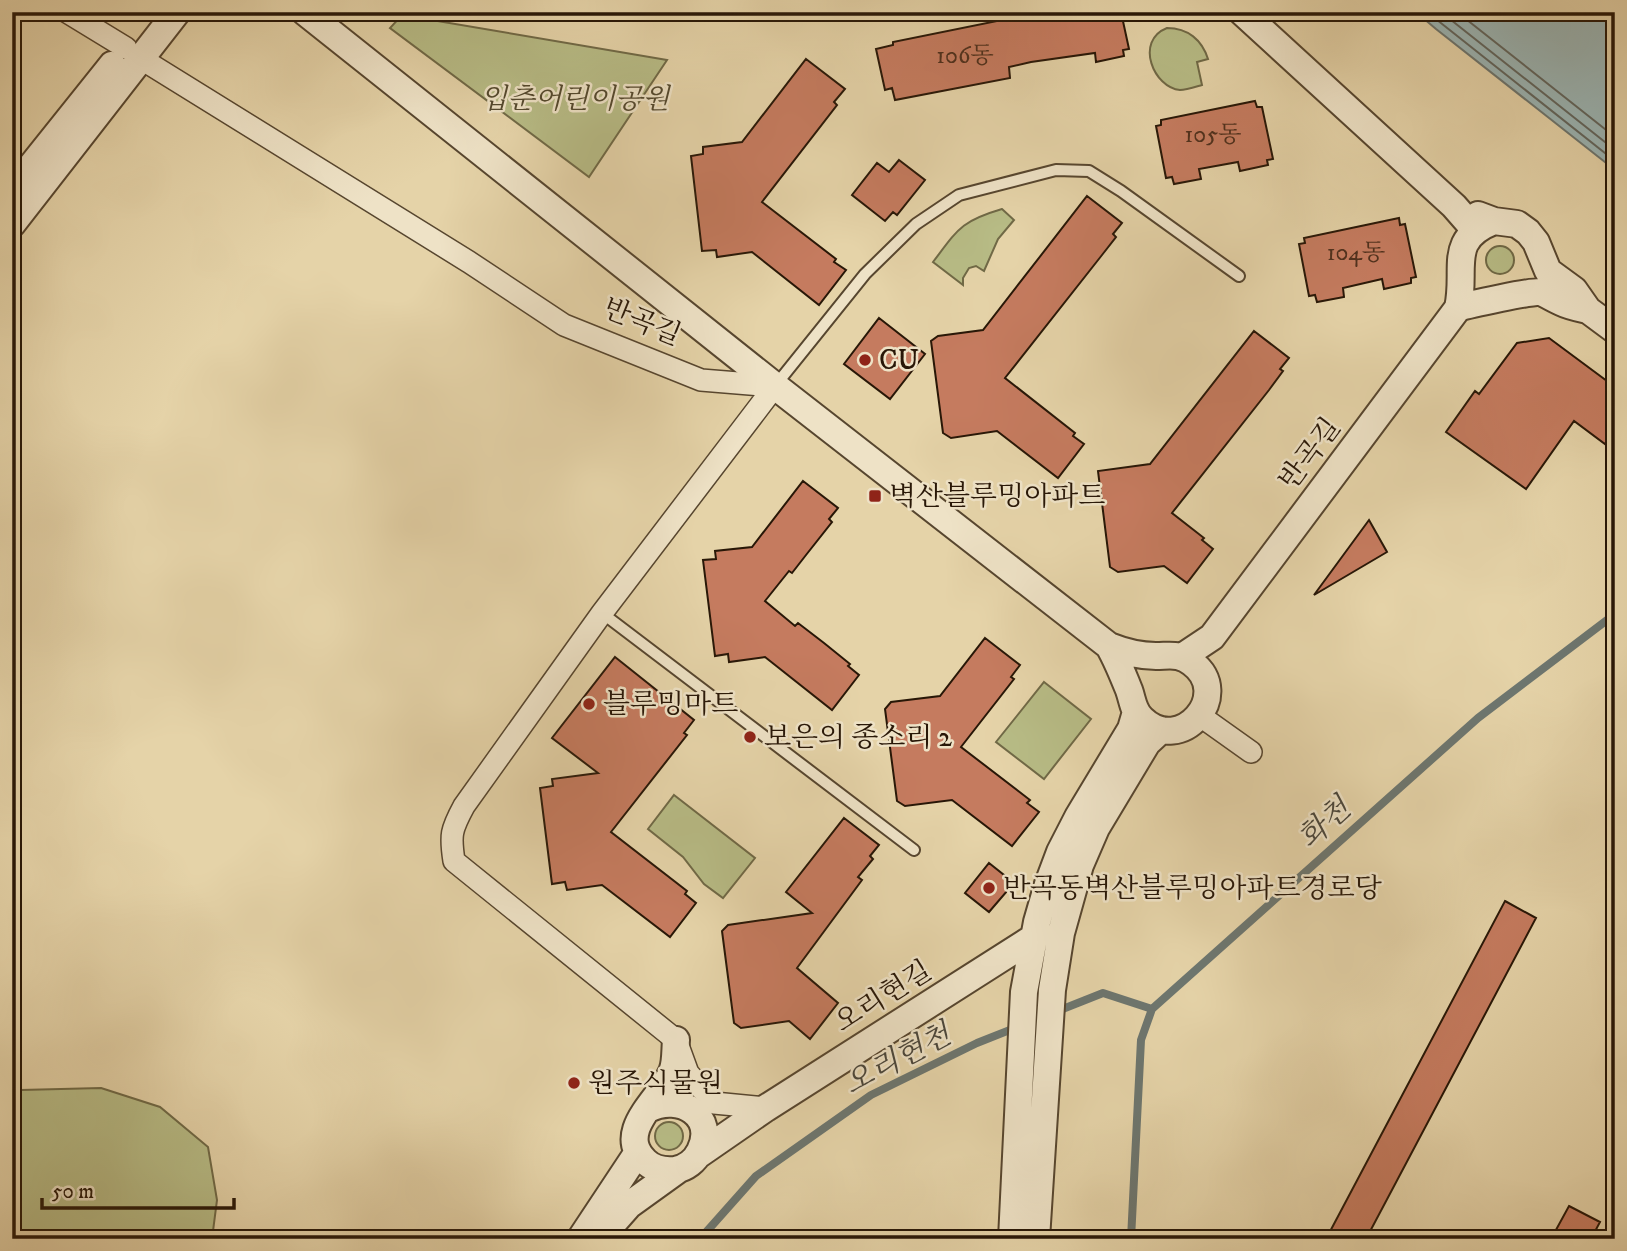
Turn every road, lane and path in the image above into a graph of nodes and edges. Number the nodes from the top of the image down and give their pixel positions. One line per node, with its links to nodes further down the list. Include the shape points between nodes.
1 (67, 12): 6 (street, 반곡길)
2 (158, 12): 6 (street)
3 (177, 12): 6 (street)
4 (305, 12): 17 (street)
5 (1242, 12): 9 (street, via 1454,206)
6 (133, 53): 7 (street); 8 (street); 17 (street, 반곡길, via 564,325 701,380)
7 (12, 190)
8 (12, 224)
9 (1485, 225): 10 (street, via 1517,224); 11 (street, via 1469,235 1463,247)
10 (1536, 242): 13 (street, via 1540,255 1534,281); 15 (street, via 1548,271 1574,290)
11 (1462, 273): 13 (street, via 1477,293); 14 (street)
12 (1239, 276): 17 (lane, via 1089,171 1056,170 959,195 916,224 865,274)
13 (1508, 298): 14 (street); 15 (street, via 1538,291)
14 (1458, 308): 20 (street, 반곡길, via 1212,637)
15 (1588, 310): 16 (street)
16 (1615, 330)
17 (775, 386): 18 (street); 19 (street)
18 (602, 613): 25 (lane); 27 (street, via 464,806 452,827 454,862)
19 (1109, 646): 20 (street); 21 (street)
20 (1181, 662): 21 (street, via 1147,662 1132,682); 22 (street, via 1206,684)
21 (1134, 703): 23 (street, via 1150,726); 26 (street, via 1131,729 1060,852)
22 (1199, 715): 23 (street, via 1186,727); 24 (street)
23 (1161, 730): 36 (street, via 1147,743 1096,828 1061,933 1052,990)
24 (1251, 752)
25 (914, 849)
26 (1031, 948): 29 (street, 오리현길); 35 (street, via 1024,992)
27 (676, 1040): 28 (street); 30 (street, via 672,1071)
28 (703, 1107): 29 (street); 30 (street, via 671,1102); 32 (street, via 703,1144)
29 (766, 1108): 32 (street, 오리현길)
30 (648, 1109): 31 (street, via 635,1129)
31 (638, 1152): 32 (street, via 646,1162 667,1171); 33 (street)
32 (689, 1162): 34 (street, 오리현길, via 629,1205)
33 (581, 1239)
34 (599, 1239)
35 (1012, 1239)
36 (1036, 1239)

